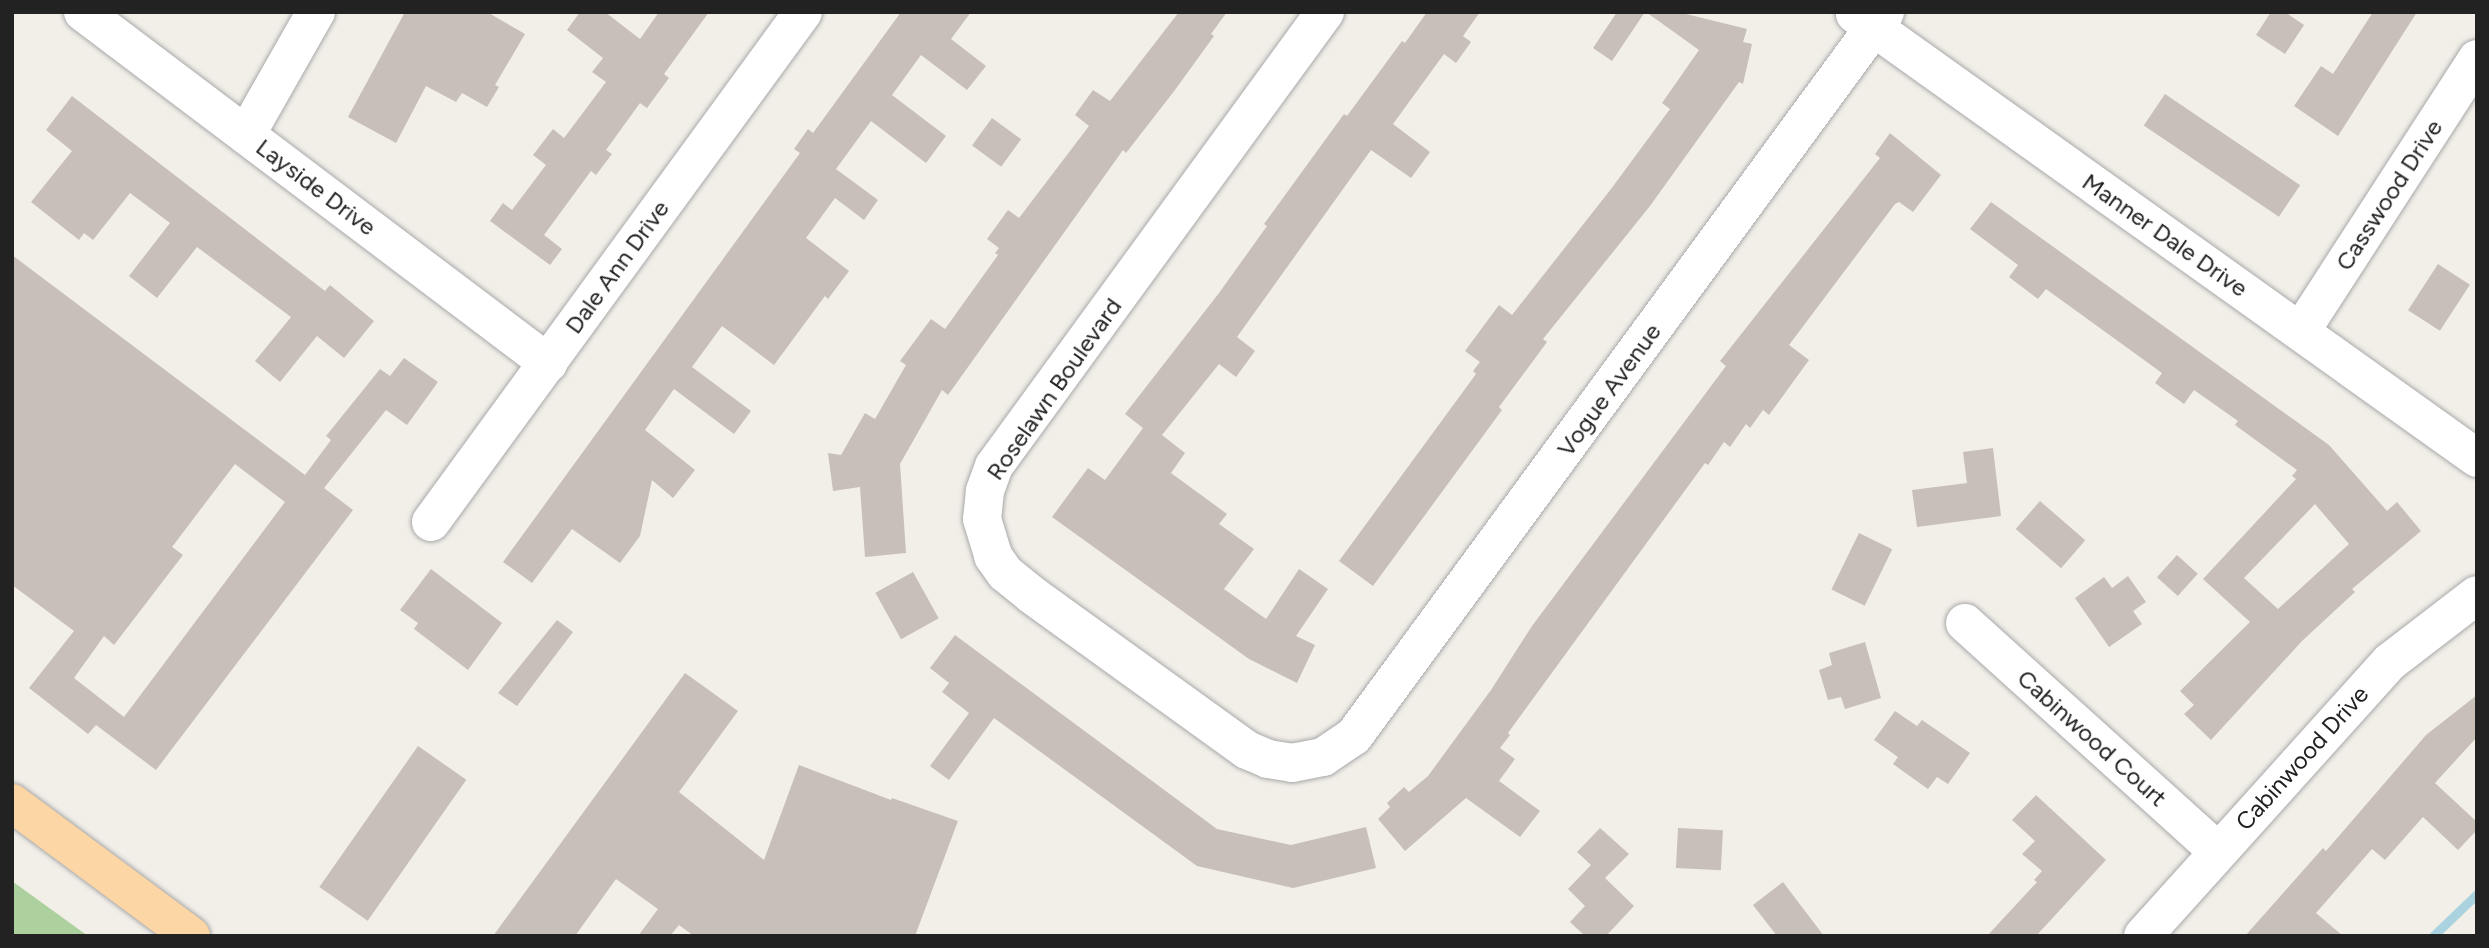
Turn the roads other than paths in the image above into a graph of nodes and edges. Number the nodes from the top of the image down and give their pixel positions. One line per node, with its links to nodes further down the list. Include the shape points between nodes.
1 (83, 12): 7 (street, Layside Drive)
2 (316, 12): 7 (street)
3 (803, 12): 9 (street, Dale Ann Drive)
4 (1325, 12): 14 (street, Roselawn Boulevard, via 994,466 982,519 993,556 1005,573 1247,751 1292,763)
5 (1871, 18): 8 (street, Manner Dale Drive); 14 (street, Vogue Avenue, via 1354,736)
6 (2477, 59): 8 (street, Casswood Drive)
7 (247, 135): 9 (street, Layside Drive)
8 (2301, 331): 10 (street, Manner Dale Drive)
9 (548, 363): 11 (street, Dale Ann Drive)
10 (2477, 458)
11 (431, 522)
12 (2477, 595): 16 (street, Cabinwood Drive, via 2391,661)
13 (1965, 623): 16 (street, Cabinwood Court)
14 (1323, 757)
15 (12, 803): 17 (main road)
16 (2218, 852): 18 (street, Cabinwood Drive)
17 (191, 936)
18 (2143, 936)

